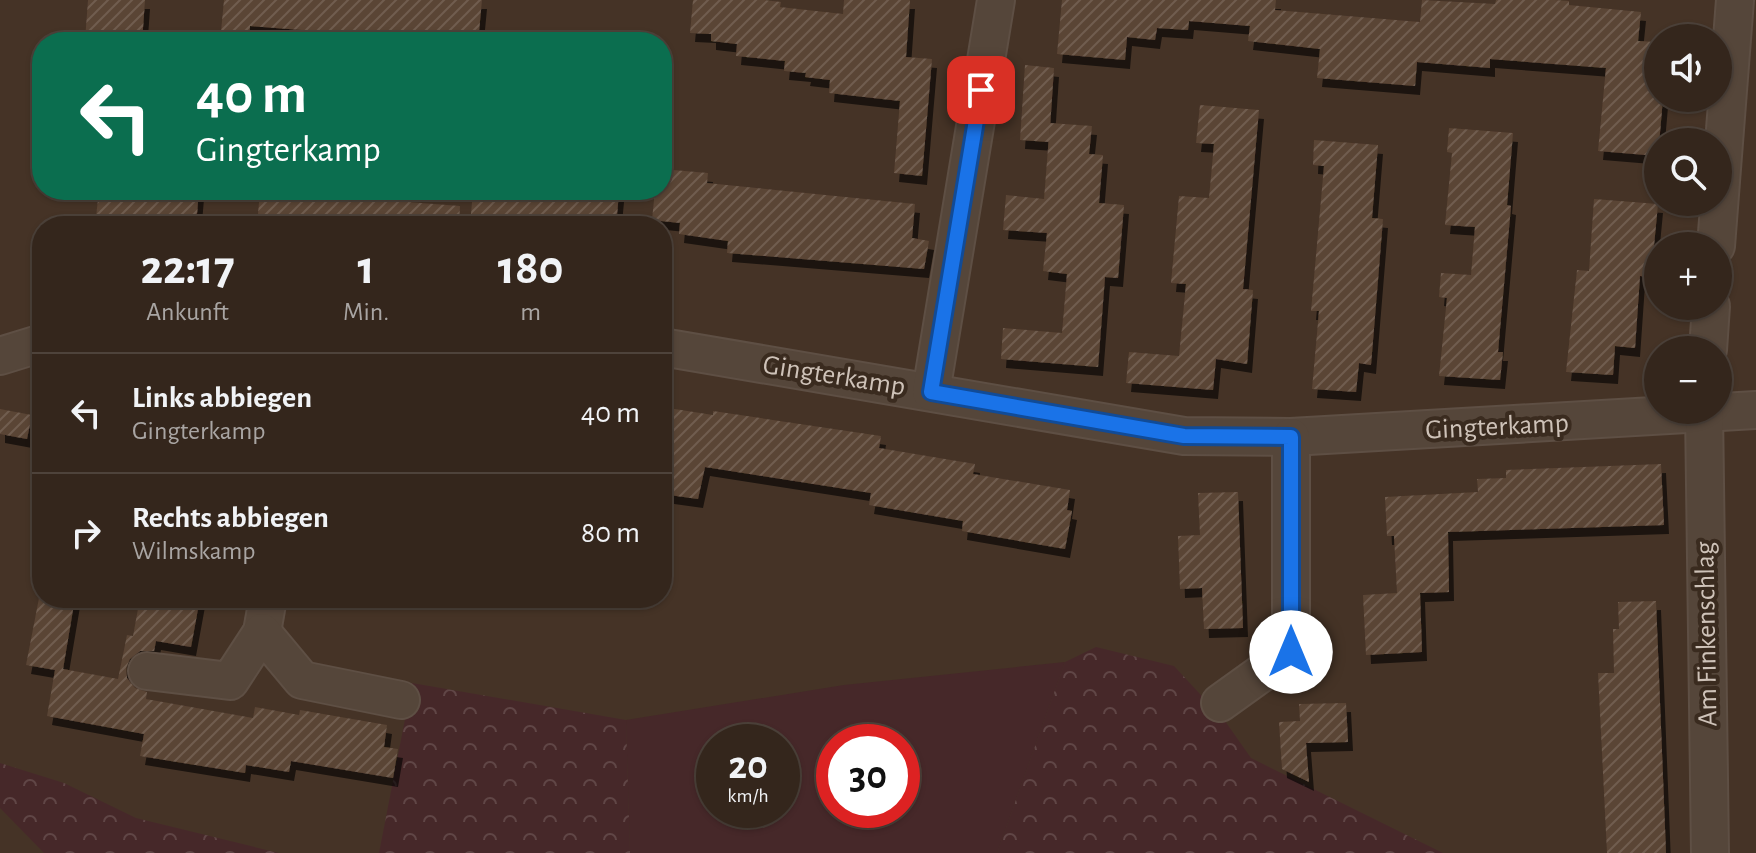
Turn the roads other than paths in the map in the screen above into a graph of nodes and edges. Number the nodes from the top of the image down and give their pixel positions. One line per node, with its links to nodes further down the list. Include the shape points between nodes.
1 (996, 0): 7 (street)
2 (1735, 0): 3 (street)
3 (1717, 232)
4 (32, 346): 6 (street)
5 (672, 349): 7 (street, Gingterkamp)
6 (0, 356)
7 (931, 392): 12 (street, Gingterkamp, via 1184,436)
8 (1756, 410): 9 (street)
9 (1732, 411)
10 (1644, 416): 12 (street, Gingterkamp)
11 (1703, 424): 17 (street, Am Finkenschlag)
12 (1291, 437): 16 (street, via 1291,652)
13 (265, 615): 14 (street, via 230,681); 15 (street, via 302,680)
14 (147, 671)
15 (401, 700)
16 (1220, 703)
17 (1710, 853)

